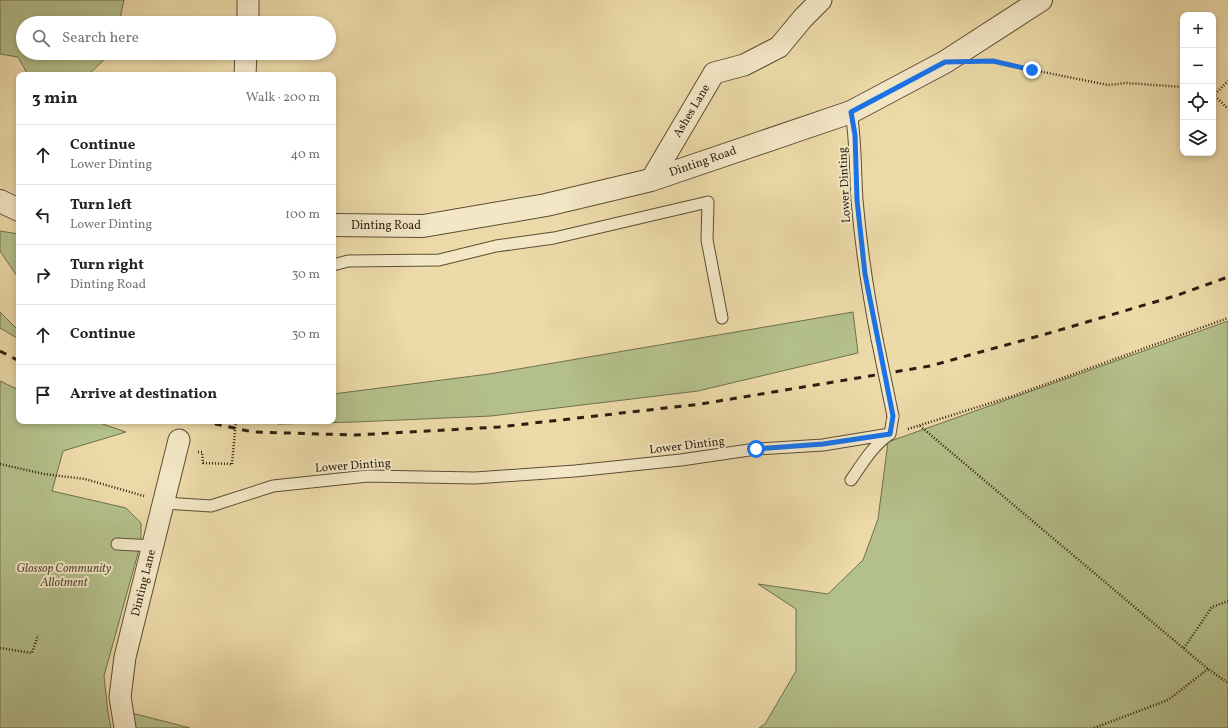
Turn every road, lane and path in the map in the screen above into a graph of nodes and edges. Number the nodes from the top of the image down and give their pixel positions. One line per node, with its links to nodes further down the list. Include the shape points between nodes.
1 (248, 0): 4 (street)
2 (821, 0): 14 (street, Ashes Lane, via 779,47 744,65 714,73)
3 (1041, 0): 13 (street, Dinting Road, via 945,62)
4 (248, 16)
5 (246, 60): 7 (street)
6 (986, 61): 9 (path, via 1108,85 1127,83)
7 (245, 72)
8 (1228, 81): 10 (path)
9 (1180, 87)
10 (1216, 92)
11 (1216, 96): 12 (path)
12 (1228, 110)
13 (851, 112): 14 (street, Dinting Road); 23 (lane, Lower Dinting, bridge, via 855,135 857,200 865,274 893,416)
14 (651, 180): 17 (street, Dinting Road, via 546,205 423,226)
15 (0, 201): 16 (street)
16 (16, 209)
17 (336, 225)
18 (336, 264): 19 (lane, via 348,261 440,260 496,246 554,238 708,202 707,240)
19 (722, 318)
20 (1228, 318): 22 (path, via 1012,396)
21 (236, 424): 25 (path, bridge, via 232,464 203,463)
22 (920, 426): 23 (path); 34 (path)
23 (890, 434): 27 (lane, via 872,450); 28 (lane, Lower Dinting, via 823,444 756,449 575,471 475,478 368,476 273,486 211,506)
24 (179, 440): 28 (street, Dinting Lane)
25 (202, 452)
26 (0, 464): 28 (path, via 44,474 85,479)
27 (851, 480)
28 (164, 503): 30 (street, Dinting Lane)
29 (117, 544): 30 (lane)
30 (154, 546): 37 (street, Dinting Lane, via 126,657 120,697)
31 (1228, 601): 34 (path, via 1212,607)
32 (38, 636): 33 (path, via 32,653)
33 (0, 648)
34 (1184, 648): 35 (path)
35 (1208, 669): 36 (path); 38 (path, via 1168,700)
36 (1228, 683)
37 (125, 728)
38 (1094, 728)

